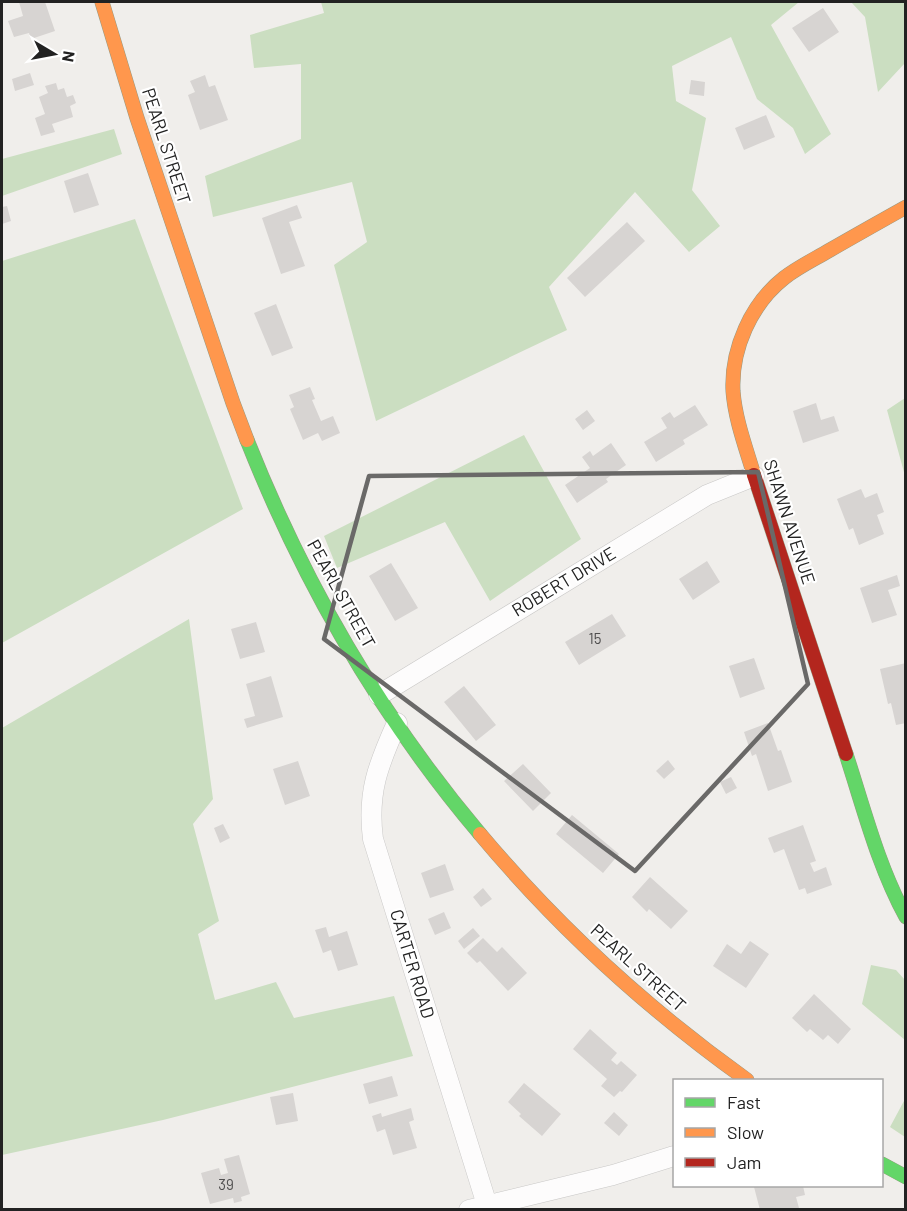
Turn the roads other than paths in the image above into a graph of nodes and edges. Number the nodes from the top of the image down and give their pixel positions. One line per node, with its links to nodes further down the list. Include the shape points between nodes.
1 (102, 2): 4 (main road, PEARL STREET, via 223,378 247,441 312,583)
2 (906, 207): 3 (main road, SHAWN AVENUE, via 796,269 761,301 749,321 734,366 733,389)
3 (754, 476): 4 (street, ROBERT DRIVE, via 707,495); 6 (main road, SHAWN AVENUE, via 884,869)
4 (379, 695): 5 (main road, PEARL STREET)
5 (397, 723): 7 (main road, PEARL STREET, via 474,827 551,912 684,1033); 11 (street, CARTER ROAD, via 382,755 372,793 373,839)
6 (906, 917)
7 (746, 1079)
8 (673, 1157): 11 (street)
9 (883, 1164): 10 (main road)
10 (906, 1176)
11 (478, 1207)

